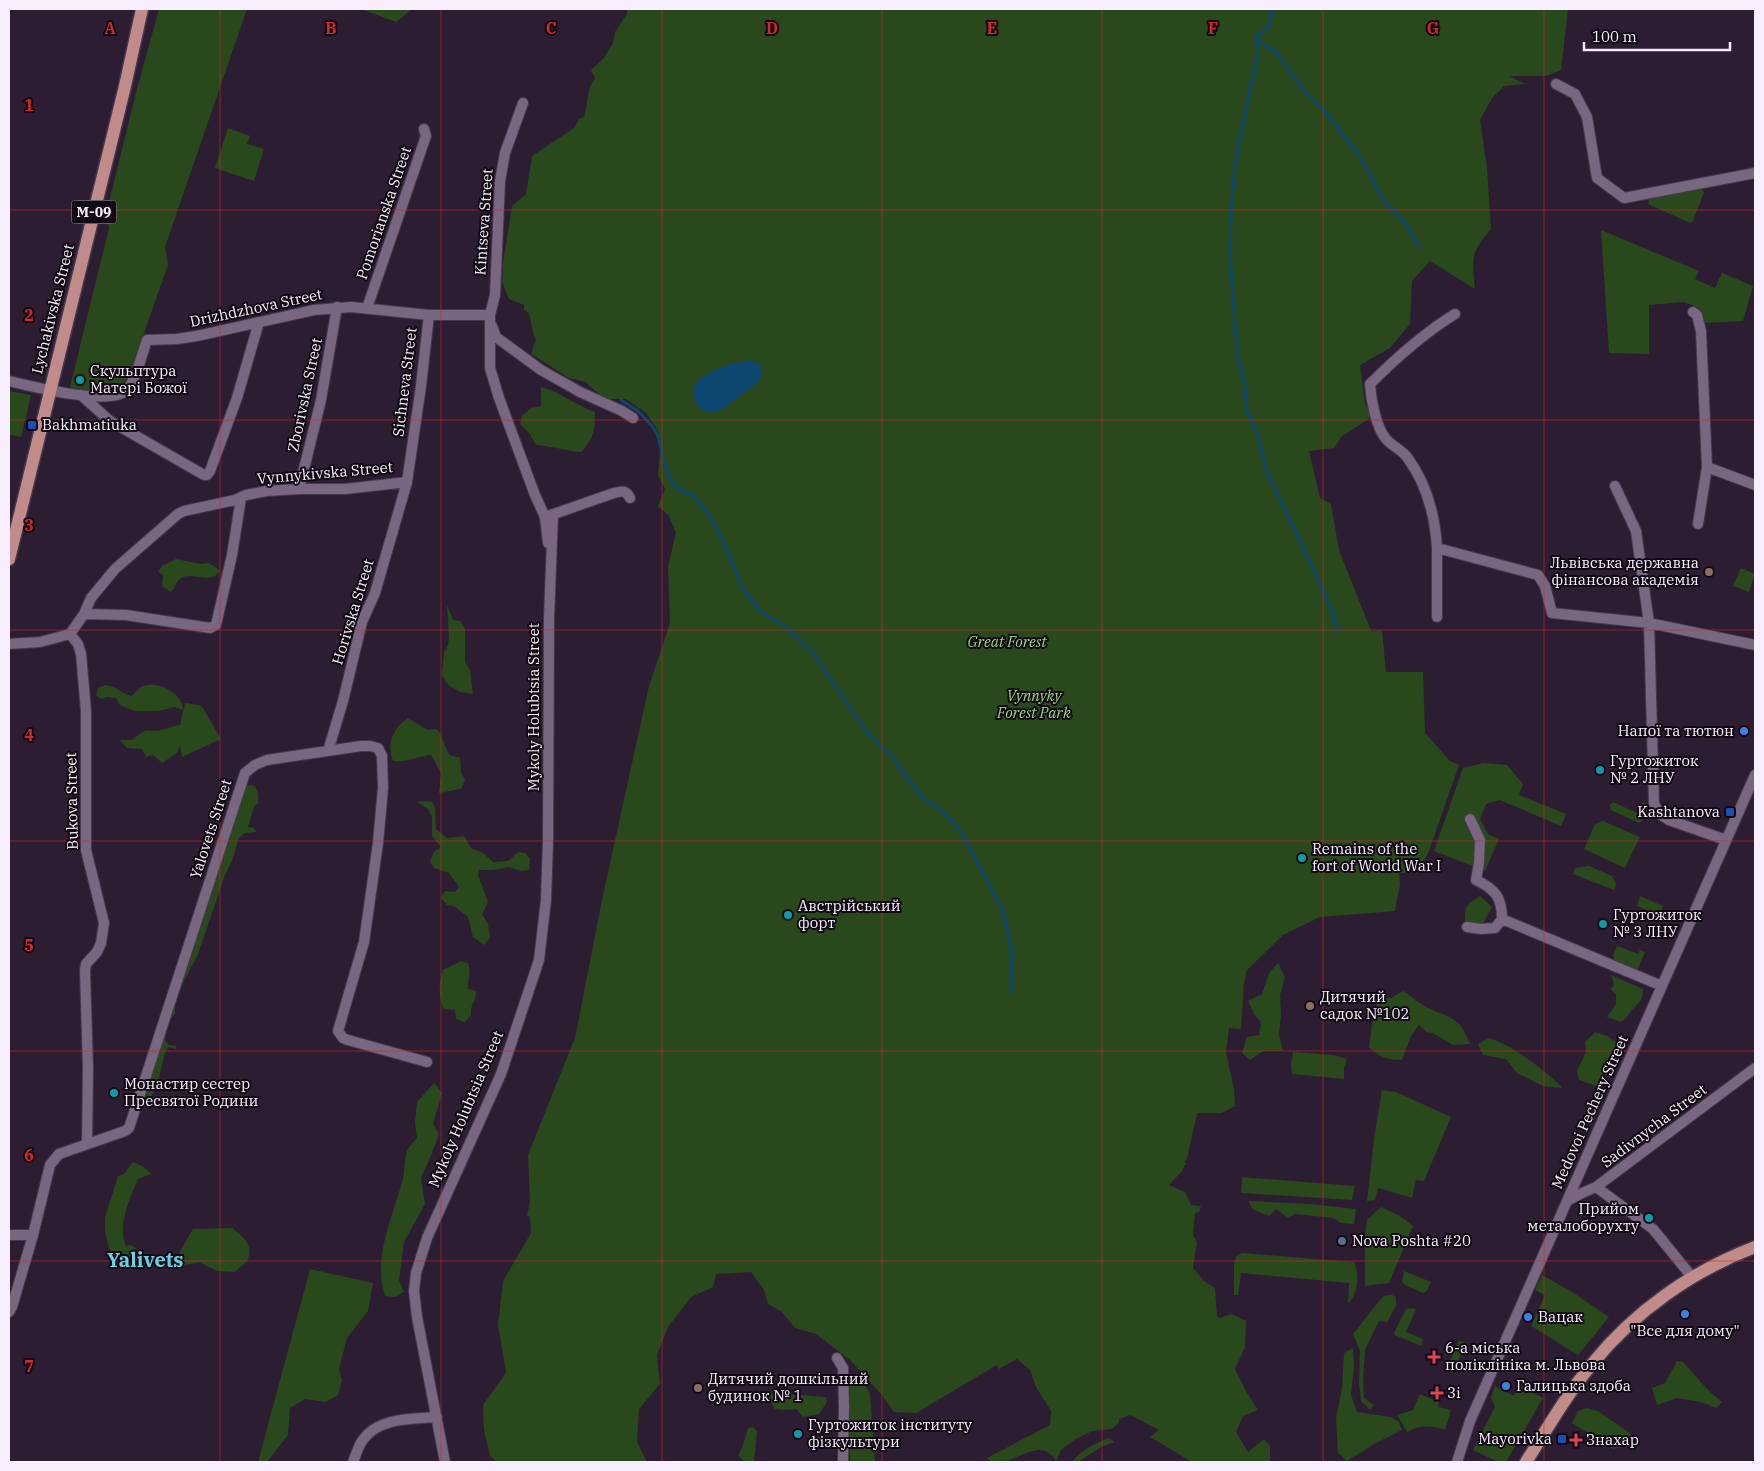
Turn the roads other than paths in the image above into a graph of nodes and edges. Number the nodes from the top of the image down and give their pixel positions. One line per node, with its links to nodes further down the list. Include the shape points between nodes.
1 (142, 9): 14 (main road, Lychakivska Street / М-09)
2 (1556, 84): 5 (street, via 1575,94 1587,117 1597,178 1624,198)
3 (523, 103): 11 (street, Kintseva Street, via 505,153 500,181 495,295)
4 (424, 128): 7 (street, Pomorianska Street, via 426,136)
5 (1755, 173)
6 (337, 307): 7 (street, Drizhdzhova Street); 12 (street, Drizhdzhova Street); 21 (street, Zborivska Street, via 321,400)
7 (367, 308): 10 (street, Drizhdzhova Street)
8 (1693, 312): 17 (street, via 1698,315 1701,331)
9 (1455, 314): 26 (street, via 1395,360 1370,384 1371,406 1385,438 1406,455 1421,479 1435,523)
10 (429, 315): 11 (street, Drizhdzhova Street); 18 (street, Sichneva Street)
11 (490, 315): 16 (street, Kintseva Street, via 496,337 504,344 559,381); 24 (street, Kintseva Street, via 493,380 534,495)
12 (259, 322): 15 (street, Drizhdzhova Street, via 177,339 147,340 131,384 124,392 111,396); 15 (street, via 238,398 210,473 204,475 110,421)
13 (9, 381): 14 (street)
14 (50, 391): 15 (street); 27 (main road, Lychakivska Street / М-09)
15 (81, 395)
16 (632, 418)
17 (1707, 467): 19 (street); 25 (street)
18 (407, 482): 21 (street, Vynnykivska Street, via 344,489); 34 (street, Horivska Street, via 375,593 362,622)
19 (1755, 485)
20 (1615, 486): 30 (street, via 1636,531)
21 (299, 489): 22 (street, Vynnykivska Street, via 267,491)
22 (241, 498): 28 (street, Vynnykivska Street, via 191,508 178,514 115,569 91,598); 28 (street, via 216,625 210,628 126,615)
23 (630, 498): 24 (street, via 623,491)
24 (549, 515): 52 (street, Mykoly Holubtsia Street, via 548,841 542,940 534,977 501,1074 427,1238 416,1273 417,1317)
25 (1698, 524)
26 (1436, 548): 29 (street); 30 (street, via 1538,575 1545,586 1552,613)
27 (9, 559)
28 (84, 614): 31 (street)
29 (1437, 617)
30 (1649, 623): 33 (street); 37 (street, via 1654,804 1669,820)
31 (70, 634): 32 (street, via 40,642); 43 (street, Bukova Street, via 82,654 86,711 86,850 104,924 101,944 85,970)
32 (9, 644)
33 (1755, 645)
34 (328, 750): 41 (street, Yalovets Street, via 378,748 383,765 378,843 364,942 338,1031 348,1040); 43 (street, Yalovets Street, via 268,760 245,773 129,1128)
35 (1755, 774): 37 (street, Medovoi Pechery Street)
36 (1470, 819): 38 (street, via 1480,840 1476,880 1489,886 1497,895 1502,906)
37 (1726, 840): 40 (street, Medovoi Pechery Street)
38 (1502, 919): 39 (street, via 1495,928); 40 (street)
39 (1467, 927)
40 (1662, 986): 45 (street, Medovoi Pechery Street)
41 (427, 1062)
42 (1755, 1068): 44 (street, Sadivnycha Street)
43 (87, 1143): 47 (street, Yalovets Street, via 59,1154 50,1165)
44 (1596, 1187): 45 (street, Sadivnycha Street); 49 (street, via 1653,1229)
45 (1567, 1201): 56 (street, Medovoi Pechery Street, via 1470,1421)
46 (9, 1235): 47 (street)
47 (33, 1235): 50 (street, Yalovets Street)
48 (1755, 1247): 49 (main road)
49 (1692, 1277): 57 (main road, via 1649,1308 1604,1349 1565,1401)
50 (9, 1312)
51 (837, 1358): 55 (street, via 842,1368)
52 (437, 1417): 53 (street, via 401,1419 377,1427 362,1442); 54 (street, Mykoly Holubtsia Street)
53 (353, 1462)
54 (445, 1462)
55 (843, 1462)
56 (1457, 1462)
57 (1526, 1462)

